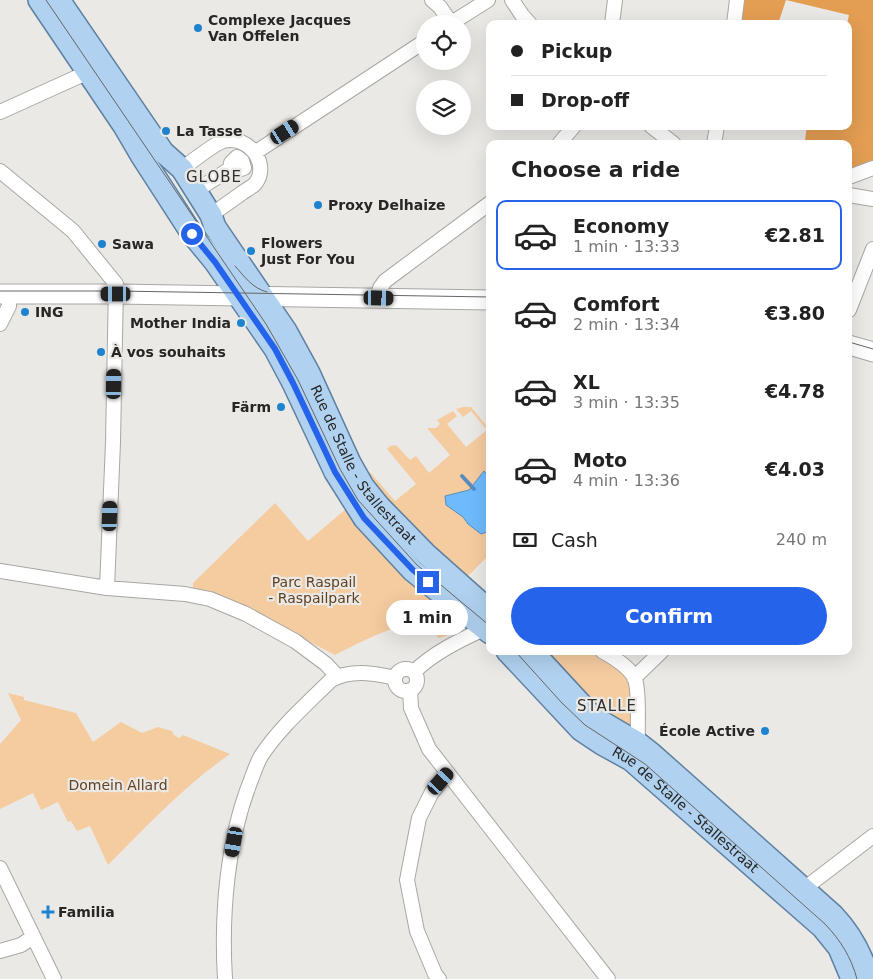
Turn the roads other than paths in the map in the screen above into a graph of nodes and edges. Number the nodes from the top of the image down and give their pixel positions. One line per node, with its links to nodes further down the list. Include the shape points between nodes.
1 (39, 0): 14 (main road)
2 (59, 0): 14 (main road)
3 (488, 0): 9 (street)
4 (512, 0): 10 (street)
5 (615, 0): 11 (street)
6 (738, 0): 12 (street)
7 (441, 2): 8 (street)
8 (447, 15)
9 (464, 15)
10 (526, 20)
11 (612, 20)
12 (735, 20)
13 (416, 46): 20 (street)
14 (95, 69): 15 (street); 22 (main road, Rue de Stalle - Stallestraat, via 162,152); 33 (main road, Rue de Stalle - Stallestraat, via 140,155 192,234)
15 (0, 112)
16 (571, 130): 18 (street)
17 (656, 130): 19 (street)
18 (562, 140)
19 (669, 140)
20 (248, 158): 22 (street, via 248,146 238,141 223,141); 25 (street, via 244,168 230,169); 29 (street, via 259,163 255,184)
21 (873, 168): 24 (street)
22 (186, 169): 25 (street); 29 (main road, Rue de Stalle - Stallestraat)
23 (0, 171): 32 (street, via 73,231 116,284)
24 (852, 176)
25 (202, 187): 29 (street)
26 (852, 196): 27 (street)
27 (873, 199)
28 (486, 206): 35 (street, via 385,281)
29 (213, 210): 34 (main road, Rue de Stalle - Stallestraat, via 215,227)
30 (873, 250): 37 (street)
31 (5, 294): 32 (main road); 38 (street, via 9,306)
32 (116, 294): 33 (main road); 42 (street)
33 (239, 296): 34 (main road); 44 (main road, Rue de Stalle - Stallestraat, via 275,349 335,472 364,518 413,570)
34 (263, 297): 35 (main road); 43 (main road, Rue de Stalle - Stallestraat, via 309,373 363,486)
35 (379, 298): 36 (main road)
36 (486, 300)
37 (852, 302)
38 (0, 324)
39 (852, 346): 40 (main road)
40 (873, 352)
41 (0, 571): 42 (street)
42 (107, 588): 51 (street, via 185,594 228,605 295,641)
43 (486, 622)
44 (486, 623)
45 (486, 625): 50 (street)
46 (511, 655): 66 (main road, Rue de Stalle - Stallestraat, via 581,730 631,760 822,927 839,948)
47 (536, 655): 55 (main road, Rue de Stalle - Stallestraat, via 592,716)
48 (610, 655): 53 (street, via 618,659)
49 (658, 655): 53 (street)
50 (414, 672): 52 (street, via 403,669); 54 (street, via 417,682)
51 (337, 676): 52 (street, via 368,672); 63 (street, via 290,720 261,756 245,794 229,872 223,943)
52 (395, 678): 54 (street, via 399,688)
53 (634, 678): 55 (street, Rue de Stalle - Stallestraat)
54 (410, 690): 56 (street, via 411,708 428,749)
55 (638, 743): 59 (main road, Rue de Stalle - Stallestraat)
56 (448, 773): 64 (street, via 432,792 419,818 407,880 418,931); 65 (street)
57 (873, 836): 59 (street)
58 (0, 868): 60 (street)
59 (805, 888): 67 (main road, Rue de Stalle - Stallestraat, via 846,928 860,952)
60 (34, 937): 61 (street); 62 (street)
61 (0, 951)
62 (54, 979)
63 (226, 979)
64 (438, 979)
65 (608, 979)
66 (852, 979)
67 (869, 979)

